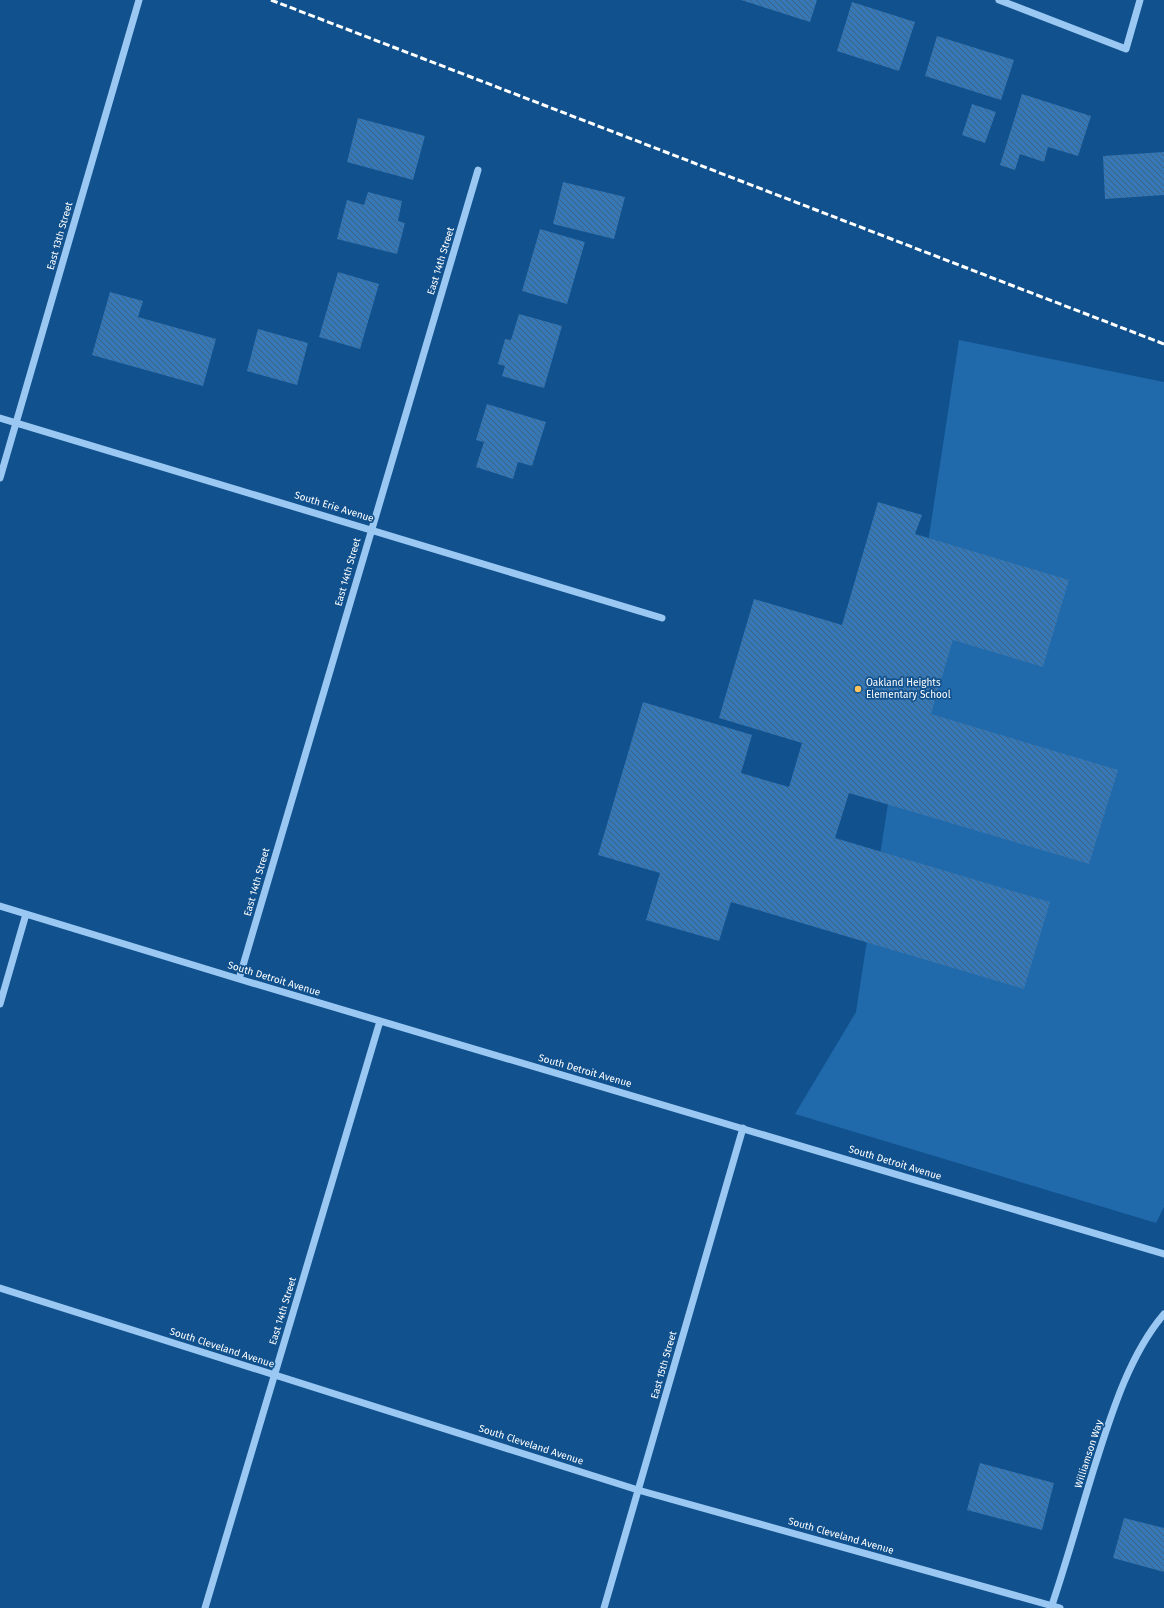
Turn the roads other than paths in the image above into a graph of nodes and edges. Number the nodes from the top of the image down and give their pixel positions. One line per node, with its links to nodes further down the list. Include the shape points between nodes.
1 (139, 0): 6 (street, East 13th Street)
2 (999, 0): 3 (street, via 1126,49)
3 (1140, 0)
4 (478, 170): 8 (street, East 14th Street)
5 (0, 418): 6 (street, South Erie Avenue)
6 (17, 423): 7 (street, East 13th Street); 8 (street, South Erie Avenue)
7 (0, 478)
8 (371, 529): 9 (street, South Erie Avenue); 12 (street, East 14th Street)
9 (662, 618)
10 (0, 906): 11 (street, South Detroit Avenue)
11 (26, 914): 12 (street, South Detroit Avenue); 13 (street)
12 (239, 980): 14 (street, South Detroit Avenue)
13 (0, 1004)
14 (380, 1021): 15 (street, South Detroit Avenue); 19 (street, East 14th Street)
15 (743, 1128): 16 (street, South Detroit Avenue); 20 (street, East 15th Street)
16 (1164, 1254)
17 (0, 1288): 19 (street, South Cleveland Avenue)
18 (1164, 1314): 21 (street, Williamson Way, via 1154,1325 1129,1371 1106,1431)
19 (274, 1375): 20 (street, South Cleveland Avenue); 22 (street, East 14th Street)
20 (638, 1490): 21 (street, South Cleveland Avenue); 23 (street, East 15th Street)
21 (1051, 1607): 24 (street, South Cleveland Avenue)
22 (205, 1608)
23 (604, 1608)
24 (1060, 1608)

